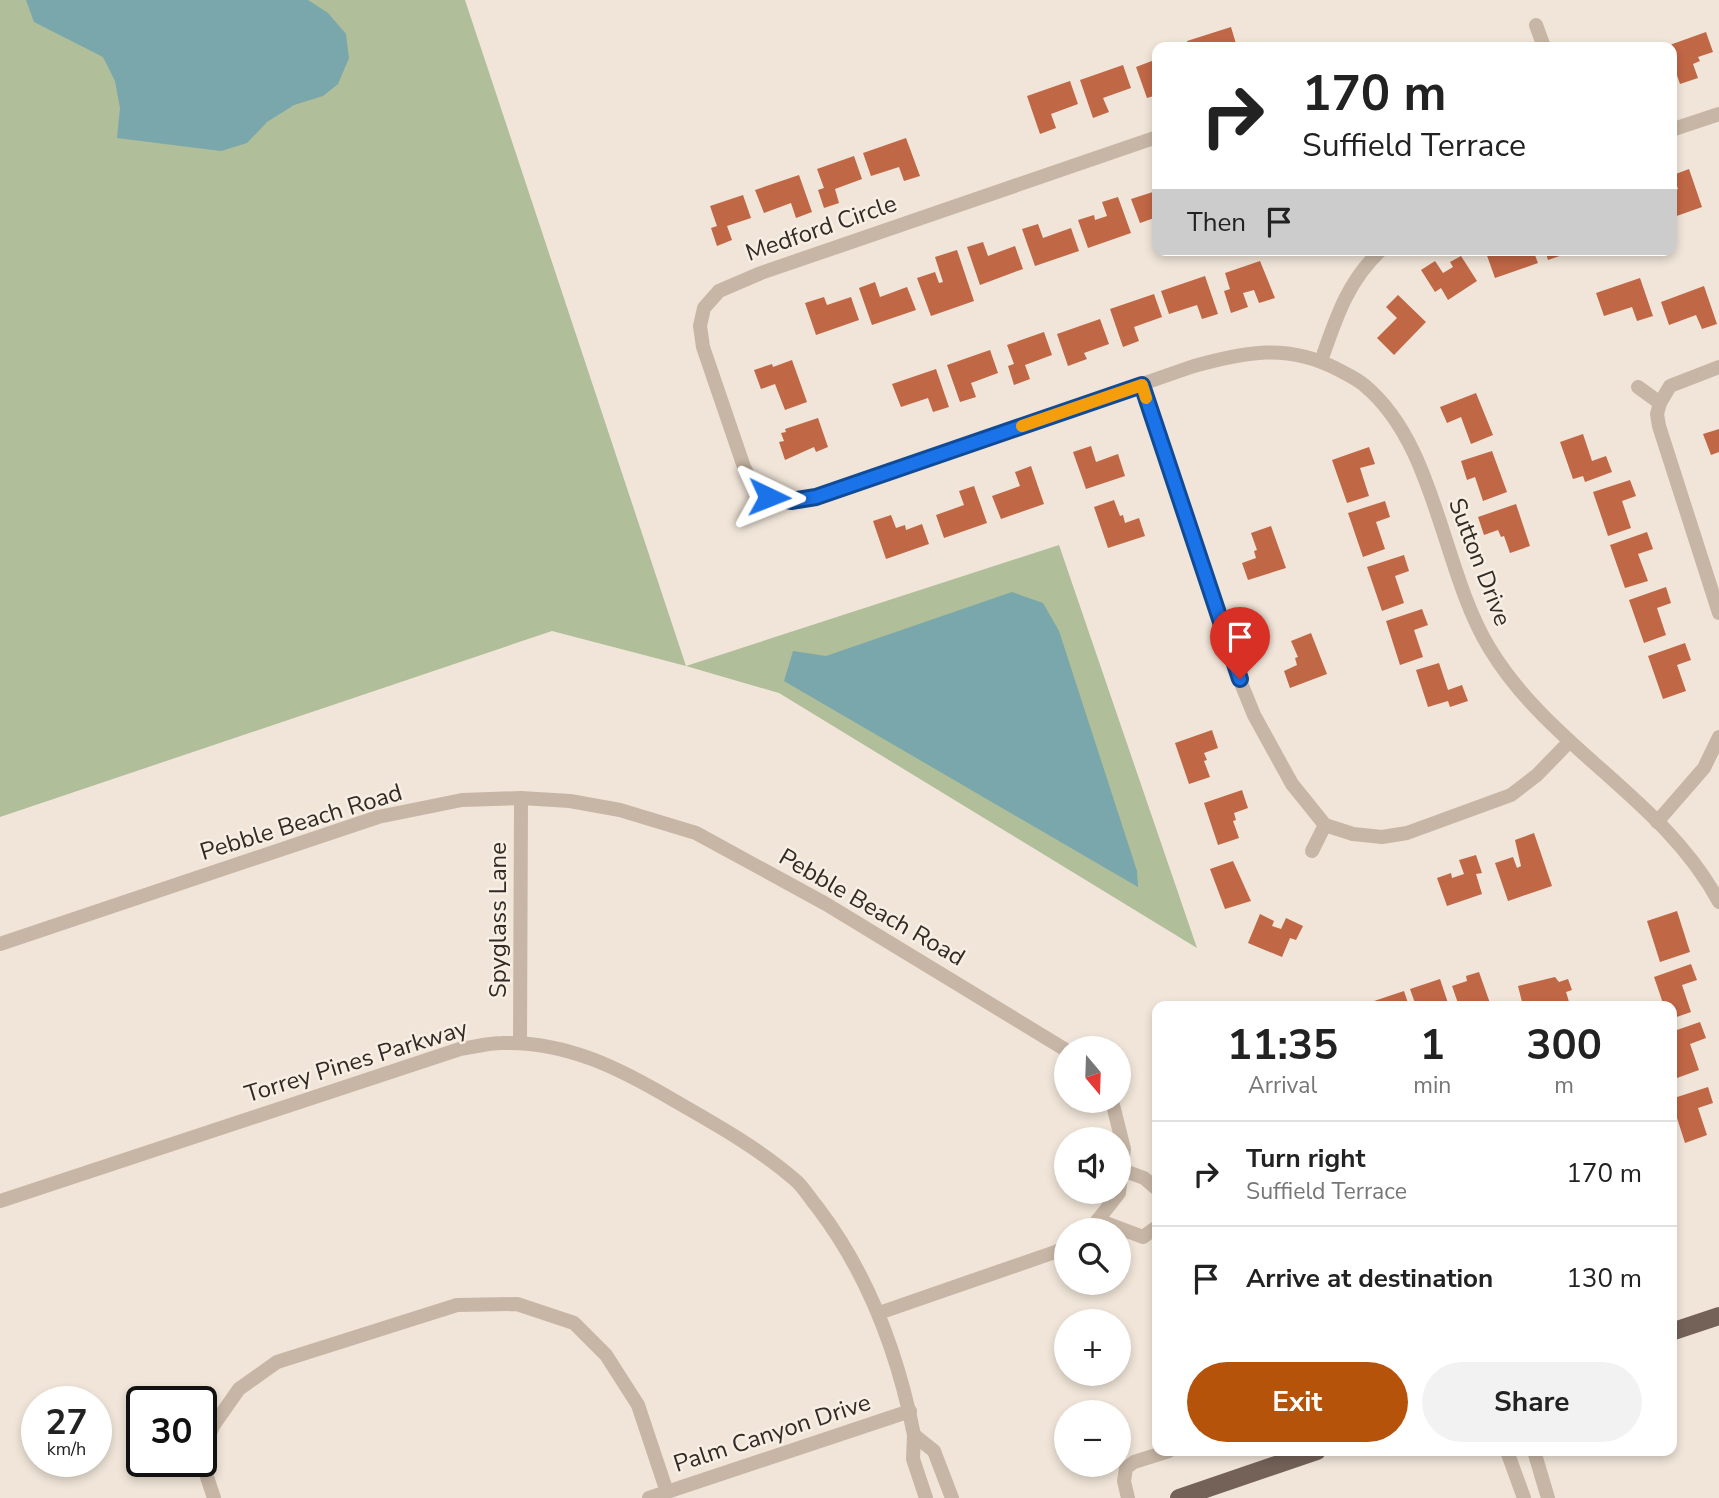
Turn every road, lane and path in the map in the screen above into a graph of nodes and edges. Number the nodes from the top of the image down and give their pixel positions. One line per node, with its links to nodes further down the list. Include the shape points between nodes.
1 (1536, 25): 2 (street)
2 (1542, 42)
3 (1719, 114): 4 (street)
4 (1677, 128)
5 (1152, 139): 12 (street, Medford Circle, via 719,291 705,308 700,326 703,347 744,467 753,485)
6 (1375, 256): 7 (street, via 1340,305)
7 (1321, 361): 9 (street, Sutton Drive, via 1281,351 1239,354); 15 (street, Sutton Drive, via 1362,383 1396,419 1415,452 1462,592 1490,649 1535,708)
8 (1719, 367): 11 (street, via 1670,386)
9 (1142, 385): 12 (street, Sutton Drive, via 816,497 791,501); 18 (street, via 1254,715 1292,784)
10 (1638, 387): 11 (street)
11 (1660, 403): 13 (street, via 1659,426)
12 (769, 497)
13 (1719, 613)
14 (1719, 737): 17 (street, via 1703,768)
15 (1569, 741): 17 (street, Sutton Drive); 18 (street, via 1511,795 1406,833 1382,837)
16 (521, 798): 21 (street, Pebble Beach Road, via 462,800 378,817); 22 (street, Spyglass Lane); 23 (street, Pebble Beach Road, via 620,810 696,833 826,904)
17 (1657, 822): 20 (street, Sutton Drive, via 1693,860)
18 (1325, 825): 19 (street)
19 (1311, 851)
20 (1719, 902)
21 (0, 944)
22 (520, 1043): 26 (street, Torrey Pines Parkway, via 460,1049); 32 (street, Torrey Pines Parkway, via 574,1051 627,1073 749,1144 797,1181 842,1239)
23 (1054, 1043)
24 (1131, 1173): 25 (street)
25 (1152, 1185)
26 (0, 1201)
27 (1110, 1204): 28 (street)
28 (1099, 1218)
29 (1152, 1231): 30 (street, via 1143,1237)
30 (1131, 1234)
31 (1054, 1252): 32 (street)
32 (878, 1313): 35 (street, Torrey Pines Parkway)
33 (1719, 1316): 34 (main road)
34 (1677, 1330)
35 (910, 1411): 37 (street, Torrey Pines Parkway); 44 (street, Palm Canyon Drive)
36 (217, 1412): 44 (street, via 239,1389 277,1362 457,1305 517,1304 574,1323 606,1355 638,1405)
37 (914, 1435): 47 (street, Torrey Pines Parkway, via 913,1459); 48 (street, via 934,1451)
38 (1153, 1456): 49 (street, via 1126,1468)
39 (1285, 1456): 50 (main road)
40 (1509, 1456): 42 (street)
41 (1536, 1458): 42 (street); 52 (street)
42 (1515, 1473): 51 (street)
43 (207, 1477): 45 (street)
44 (667, 1492): 46 (street, Palm Canyon Drive)
45 (214, 1498)
46 (649, 1498)
47 (926, 1498)
48 (952, 1498)
49 (1129, 1498)
50 (1179, 1498)
51 (1524, 1498)
52 (1548, 1498)

